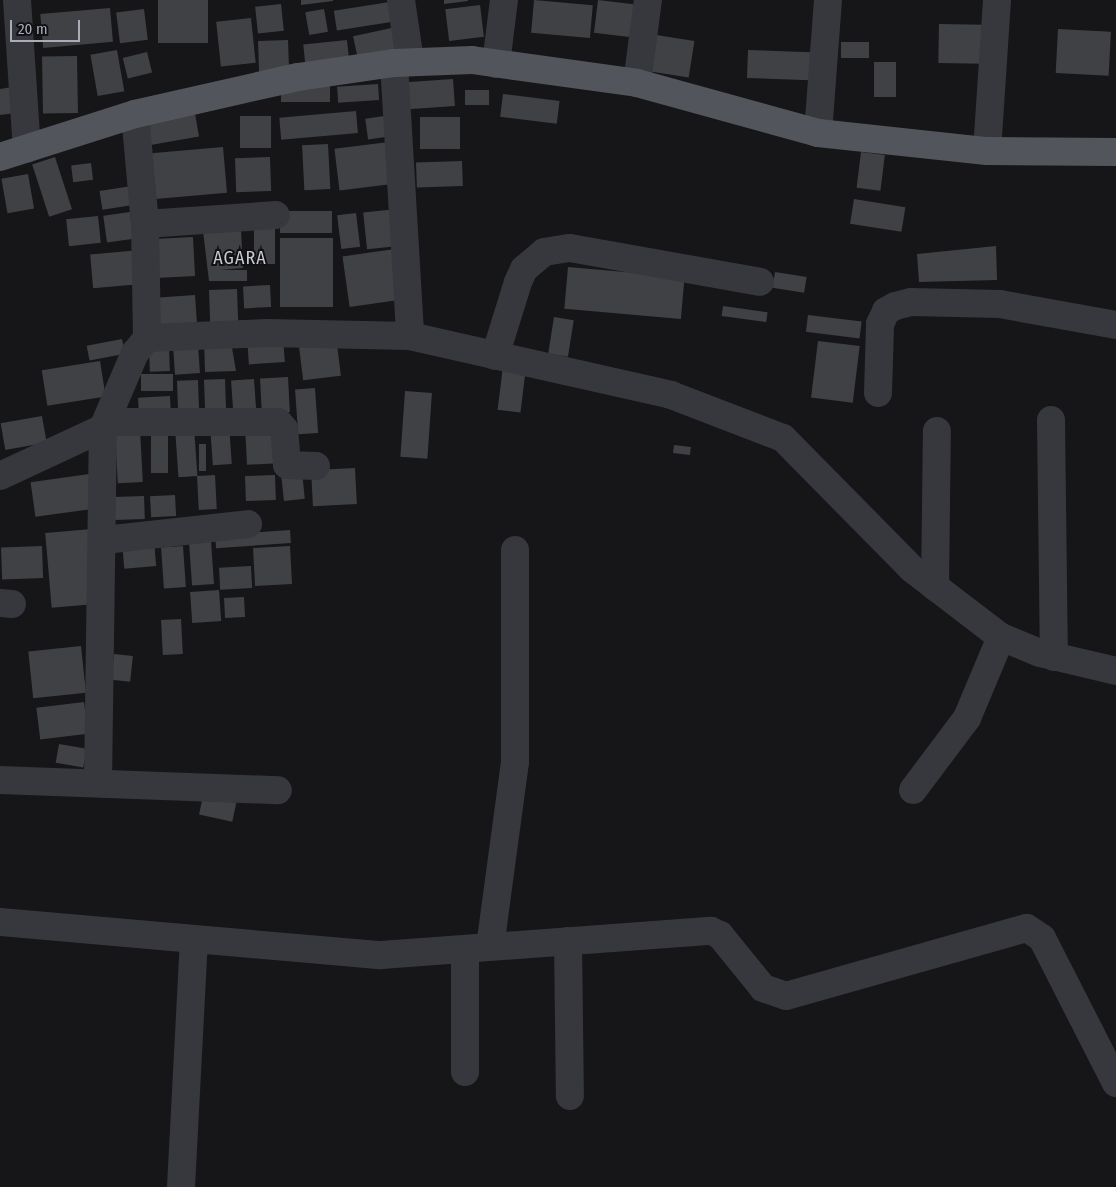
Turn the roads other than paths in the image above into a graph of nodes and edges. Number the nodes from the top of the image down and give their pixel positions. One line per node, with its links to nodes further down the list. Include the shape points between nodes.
1 (17, 0): 12 (street)
2 (401, 0): 7 (street)
3 (504, 0): 8 (street)
4 (648, 0): 9 (street)
5 (828, 0): 11 (street)
6 (997, 0): 13 (street)
7 (402, 62): 8 (main road); 10 (main road, via 298,77); 20 (street)
8 (496, 64): 9 (main road)
9 (637, 83): 11 (main road)
10 (134, 114): 12 (main road); 17 (street)
11 (818, 133): 13 (main road)
12 (27, 150): 15 (main road)
13 (987, 151): 14 (main road)
14 (1116, 152)
15 (0, 157)
16 (276, 215): 17 (street)
17 (145, 224): 21 (street)
18 (760, 282): 22 (street, via 570,248 544,252 524,269)
19 (1116, 325): 23 (street, via 1000,304 912,302 895,306 886,311 880,324)
20 (410, 336): 21 (street, via 268,333); 22 (street)
21 (147, 338): 25 (street, via 135,354)
22 (496, 356): 32 (street, via 670,395 783,438)
23 (878, 393)
24 (1051, 420): 34 (street)
25 (105, 425): 27 (street, via 278,422 284,429 287,465); 28 (street); 30 (street)
26 (937, 431): 32 (street)
27 (316, 466)
28 (0, 476)
29 (248, 524): 30 (street)
30 (104, 540): 37 (street)
31 (515, 550): 43 (street, via 516,762)
32 (935, 587): 33 (street)
33 (1001, 637): 34 (street); 39 (street, via 966,718)
34 (1054, 657): 35 (street)
35 (1116, 672)
36 (0, 780): 37 (street)
37 (98, 782): 38 (street)
38 (278, 790)
39 (913, 790)
40 (0, 922): 41 (street)
41 (194, 939): 43 (street, via 381,955); 47 (street)
42 (568, 941): 43 (street); 45 (street, via 711,932 720,935 763,988 786,996 1027,928 1042,938); 46 (street)
43 (478, 948): 44 (street)
44 (465, 1072)
45 (1116, 1083)
46 (570, 1096)
47 (181, 1187)

